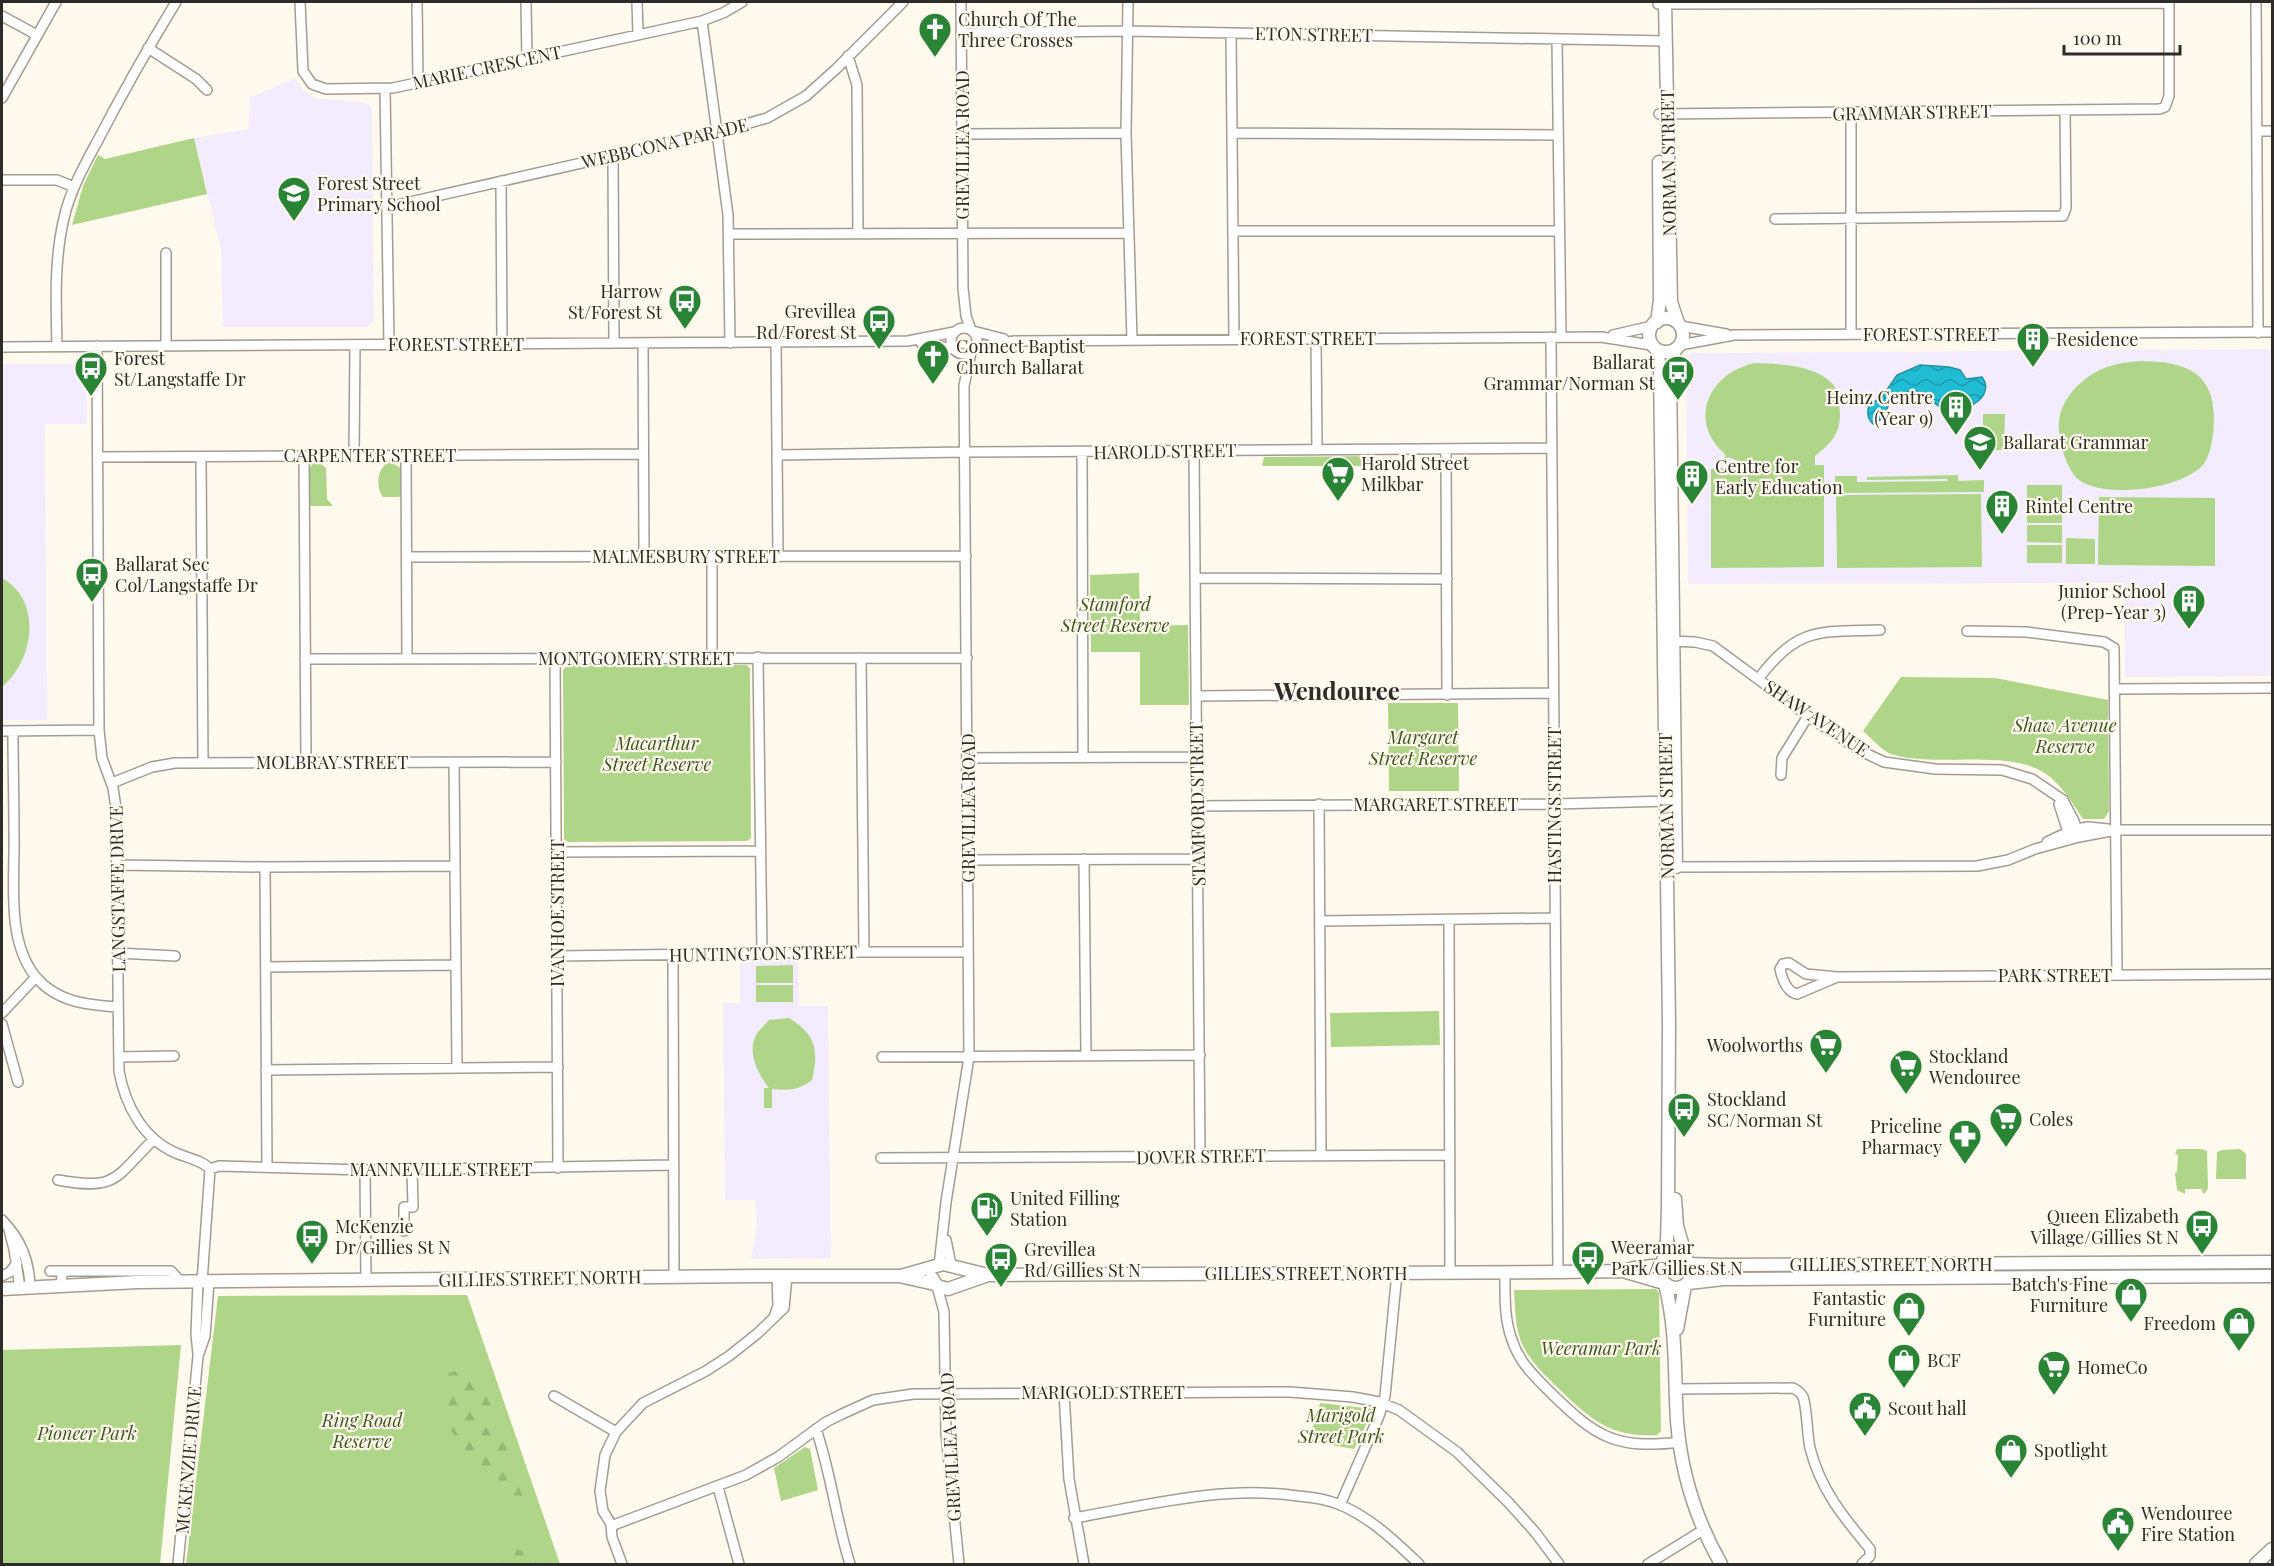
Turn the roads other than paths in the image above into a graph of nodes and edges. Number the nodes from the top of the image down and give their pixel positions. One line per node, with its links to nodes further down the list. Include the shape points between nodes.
1 (56, 2): 20 (street)
2 (176, 2): 23 (street)
3 (300, 2): 27 (street, MARIE CRESCENT, via 301,65 310,83 326,89)
4 (417, 2): 26 (street)
5 (526, 2): 25 (street)
6 (637, 2): 19 (street)
7 (742, 2): 15 (street, MARIE CRESCENT)
8 (903, 2): 24 (street, WEBBCONA PARADE)
9 (961, 2): 17 (street, GREVILLEA ROAD)
10 (1128, 2): 16 (street)
11 (2169, 2): 13 (street); 30 (street, GRAMMAR STREET, via 2169,96 2165,107)
12 (2256, 2): 33 (street)
13 (1662, 3): 22 (main road, NORMAN STREET)
14 (2, 16): 20 (street)
15 (702, 21): 19 (street, MARIE CRESCENT); 35 (street)
16 (1128, 31): 17 (street, ETON STREET); 18 (street, ETON STREET); 36 (street)
17 (962, 33): 38 (street, GREVILLEA ROAD)
18 (1231, 33): 21 (street, ETON STREET); 37 (street)
19 (638, 34): 25 (street, MARIE CRESCENT)
20 (37, 35): 29 (street)
21 (1557, 40): 22 (street, ETON STREET); 39 (street, HASTINGS STREET)
22 (1662, 41): 32 (main road, NORMAN STREET)
23 (147, 48): 28 (street); 43 (street)
24 (848, 56): 35 (street, WEBBCONA PARADE, via 818,86 786,109); 50 (street, via 857,85)
25 (527, 60): 26 (street, MARIE CRESCENT)
26 (417, 82): 27 (street, MARIE CRESCENT)
27 (385, 89): 44 (street)
28 (207, 90)
29 (2, 99)
30 (2065, 110): 31 (street, GRAMMAR STREET); 46 (street, via 2065,218)
31 (1851, 112): 32 (street, GRAMMAR STREET); 46 (street)
32 (1663, 114): 55 (main road, NORMAN STREET, via 1660,300); 56 (main road, NORMAN STREET, via 1671,302)
33 (2257, 131): 34 (street); 61 (street)
34 (2272, 131)
35 (717, 132): 40 (street, WEBBCONA PARADE); 52 (street)
36 (1126, 133): 38 (street); 51 (street)
37 (1233, 133): 39 (street); 47 (street)
38 (962, 134): 49 (street, GREVILLEA ROAD)
39 (1558, 135): 48 (street, HASTINGS STREET)
40 (613, 156): 42 (street, WEBBCONA PARADE); 72 (street)
41 (2, 180): 43 (street, via 57,180)
42 (501, 181): 44 (street, WEBBCONA PARADE); 71 (street)
43 (74, 187): 78 (street, via 58,248)
44 (388, 207): 75 (street)
45 (1775, 219): 46 (street)
46 (1850, 219): 60 (street)
47 (1233, 231): 48 (street); 66 (street)
48 (1560, 231): 63 (street, HASTINGS STREET)
49 (962, 232): 50 (street); 51 (street); 54 (street, GREVILLEA ROAD)
50 (858, 233): 52 (street)
51 (1129, 233): 67 (street)
52 (729, 234): 74 (street)
53 (166, 253): 76 (street)
54 (963, 288): 57 (street, GREVILLEA ROAD); 58 (street, GREVILLEA ROAD)
55 (1654, 324): 56 (main road, via 1668,319); 64 (street, FOREST STREET); 81 (main road, via 1650,333)
56 (1679, 324): 62 (street, FOREST STREET); 82 (main road, via 1684,337)
57 (955, 331): 58 (street); 68 (street); 83 (street, GREVILLEA ROAD, via 950,342)
58 (972, 331): 69 (street, FOREST STREET); 84 (street, GREVILLEA ROAD, via 977,341)
59 (2272, 332): 61 (street, FOREST STREET)
60 (1851, 333): 61 (street, FOREST STREET); 62 (street, FOREST STREET)
61 (2258, 333)
62 (1734, 335): 82 (street, FOREST STREET)
63 (1556, 337): 64 (street, FOREST STREET); 65 (street, FOREST STREET); 87 (street, HASTINGS STREET)
64 (1601, 337): 81 (street, FOREST STREET)
65 (1316, 338): 66 (street, FOREST STREET); 88 (street)
66 (1234, 339): 67 (street, FOREST STREET)
67 (1132, 340): 69 (street, FOREST STREET)
68 (910, 341): 70 (street, FOREST STREET); 83 (street)
69 (1015, 341): 84 (street, FOREST STREET)
70 (776, 342): 74 (street, FOREST STREET); 95 (street)
71 (502, 343): 72 (street, FOREST STREET); 75 (street, FOREST STREET)
72 (614, 343): 73 (street, FOREST STREET)
73 (643, 343): 74 (street, FOREST STREET); 92 (street)
74 (730, 343)
75 (389, 344): 77 (street, FOREST STREET)
76 (166, 345): 77 (street, FOREST STREET); 79 (street, FOREST STREET)
77 (356, 345): 93 (street)
78 (57, 346): 79 (street, FOREST STREET); 80 (street, FOREST STREET)
79 (97, 346): 98 (street, LANGSTAFFE DRIVE)
80 (2, 347)
81 (1654, 347): 82 (main road, via 1667,352); 108 (main road, NORMAN STREET, via 1660,368)
82 (1677, 347): 108 (main road, NORMAN STREET, via 1670,370)
83 (955, 351): 84 (street); 85 (street, GREVILLEA ROAD)
84 (972, 351): 85 (street, GREVILLEA ROAD)
85 (964, 386): 90 (street, GREVILLEA ROAD)
86 (1446, 448): 87 (street, HAROLD STREET); 88 (street, HAROLD STREET); 105 (street)
87 (1552, 448): 119 (street, HASTINGS STREET)
88 (1317, 450): 89 (street, HAROLD STREET)
89 (1194, 451): 91 (street, HAROLD STREET); 104 (street, STAMFORD STREET)
90 (964, 452): 91 (street, HAROLD STREET); 95 (street, HAROLD STREET); 101 (street, GREVILLEA ROAD)
91 (1082, 452): 126 (street)
92 (642, 453): 94 (street, CARPENTER STREET); 99 (street)
93 (354, 455): 94 (street, CARPENTER STREET); 97 (street, CARPENTER STREET)
94 (406, 455): 102 (street)
95 (778, 455): 100 (street)
96 (201, 456): 97 (street, CARPENTER STREET); 98 (street, CARPENTER STREET); 129 (street)
97 (304, 456): 114 (street)
98 (98, 457): 123 (street, LANGSTAFFE DRIVE)
99 (644, 555): 102 (street, MALMESBURY STREET); 103 (street, MALMESBURY STREET)
100 (778, 556): 101 (street, MALMESBURY STREET); 103 (street, MALMESBURY STREET)
101 (966, 556): 113 (street, GREVILLEA ROAD)
102 (407, 557): 115 (street)
103 (712, 557): 109 (street)
104 (1195, 578): 105 (street); 121 (street, STAMFORD STREET)
105 (1447, 579): 120 (street)
106 (1880, 630): 116 (street, via 1807,636 1780,652)
107 (1967, 631): 118 (street, via 2026,632 2104,642 2112,646 2115,654)
108 (1669, 641): 116 (street, SHAW AVENUE, via 1712,645); 135 (main road, NORMAN STREET)
109 (712, 657): 110 (street, MONTGOMERY STREET); 111 (street, MONTGOMERY STREET)
110 (758, 657): 112 (street, MONTGOMERY STREET); 142 (street)
111 (555, 658): 115 (street, MONTGOMERY STREET); 132 (street, IVANHOE STREET)
112 (861, 658): 113 (street, MONTGOMERY STREET); 154 (street)
113 (967, 658): 128 (street, GREVILLEA ROAD)
114 (305, 659): 115 (street, MONTGOMERY STREET); 130 (street)
115 (407, 659)
116 (1759, 678): 122 (street, SHAW AVENUE)
117 (2272, 688): 118 (street)
118 (2116, 689): 139 (street)
119 (1553, 693): 120 (street); 137 (street, HASTINGS STREET)
120 (1447, 694): 121 (street)
121 (1196, 696): 127 (street, STAMFORD STREET)
122 (1808, 716): 133 (street, via 1782,758); 141 (street, SHAW AVENUE, via 1884,762 1935,769 2009,771 2032,779 2063,800)
123 (99, 730): 125 (street); 134 (street, LANGSTAFFE DRIVE, via 102,758)
124 (2, 731): 125 (street)
125 (13, 731): 165 (street, via 15,916 22,950)
126 (1083, 757): 127 (street); 128 (street)
127 (1197, 757): 138 (street, STAMFORD STREET)
128 (968, 758): 146 (street, GREVILLEA ROAD)
129 (203, 762): 130 (street, MOLBRAY STREET); 134 (street, MOLBRAY STREET, via 157,765)
130 (306, 762): 131 (street, MOLBRAY STREET)
131 (454, 762): 132 (street, MOLBRAY STREET); 148 (street)
132 (556, 762): 143 (street, IVANHOE STREET)
133 (1781, 775)
134 (112, 783): 147 (street, LANGSTAFFE DRIVE)
135 (1671, 801): 137 (street, MARGARET STREET); 150 (main road, NORMAN STREET)
136 (1319, 804): 137 (street, MARGARET STREET); 138 (street, MARGARET STREET); 153 (street)
137 (1554, 804): 151 (street, HASTINGS STREET)
138 (1197, 806): 145 (street, STAMFORD STREET)
139 (2116, 830): 140 (street); 141 (street); 164 (street)
140 (2272, 830)
141 (2073, 834): 150 (street, via 2008,860 1977,866)
142 (760, 851): 143 (street); 155 (street)
143 (556, 852): 160 (street, IVANHOE STREET)
144 (1084, 859): 145 (street); 146 (street); 173 (street)
145 (1198, 859): 171 (street, STAMFORD STREET)
146 (968, 860): 156 (street, GREVILLEA ROAD)
147 (117, 865): 149 (street); 157 (street, LANGSTAFFE DRIVE)
148 (455, 866): 149 (street); 161 (street)
149 (265, 867): 162 (street)
150 (1671, 868): 168 (main road, NORMAN STREET)
151 (1554, 918): 152 (street); 208 (street, HASTINGS STREET)
152 (1449, 920): 153 (street); 183 (street)
153 (1320, 921): 182 (street)
154 (864, 951): 155 (street, HUNTINGTON STREET); 156 (street, HUNTINGTON STREET)
155 (762, 952): 158 (street, HUNTINGTON STREET)
156 (968, 952): 176 (street, GREVILLEA ROAD)
157 (118, 953): 159 (street); 167 (street, LANGSTAFFE DRIVE)
158 (673, 955): 160 (street, HUNTINGTON STREET); 187 (street)
159 (175, 956)
160 (557, 956): 177 (street, IVANHOE STREET)
161 (456, 965): 162 (street); 178 (street)
162 (266, 967): 179 (street)
163 (2272, 974): 164 (street, PARK STREET)
164 (2117, 975): 166 (street, PARK STREET)
165 (36, 977): 167 (street, via 71,1000); 169 (street)
166 (1838, 977): 166 (street, PARK STREET, via 1797,994 1787,988 1780,969 1789,963 1805,974)
167 (118, 1007): 174 (street, LANGSTAFFE DRIVE)
168 (1673, 1009): 196 (main road, NORMAN STREET, via 1677,1226); 198 (main road, NORMAN STREET, via 1667,1240)
169 (2, 1013)
170 (2, 1024): 180 (street)
171 (1200, 1055): 173 (street); 184 (street, STAMFORD STREET)
172 (174, 1056): 174 (street)
173 (1086, 1056): 176 (street)
174 (119, 1057): 181 (street, LANGSTAFFE DRIVE, via 121,1081 131,1110)
175 (882, 1057): 176 (street)
176 (969, 1057): 186 (street, GREVILLEA ROAD)
177 (558, 1067): 178 (street); 189 (street, IVANHOE STREET)
178 (457, 1068): 179 (street)
179 (266, 1070): 188 (street)
180 (18, 1082)
181 (154, 1139): 190 (street, LANGSTAFFE DRIVE); 193 (street, via 120,1175 109,1181 82,1185)
182 (1321, 1155): 183 (street, DOVER STREET); 184 (street, DOVER STREET)
183 (1450, 1155): 206 (street)
184 (1200, 1156): 186 (street, DOVER STREET)
185 (880, 1158): 186 (street, DOVER STREET)
186 (953, 1159): 202 (street, GREVILLEA ROAD, via 944,1228)
187 (673, 1165): 189 (street, MANNEVILLE STREET); 212 (street)
188 (267, 1167): 190 (street, MANNEVILLE STREET); 191 (street, MANNEVILLE STREET)
189 (558, 1168): 192 (street, MANNEVILLE STREET)
190 (210, 1169): 220 (street)
191 (365, 1170): 192 (street, MANNEVILLE STREET); 218 (street)
192 (412, 1170): 195 (street, via 413,1207 404,1207)
193 (57, 1180)
194 (3, 1222): 197 (street, via 12,1239); 226 (street, via 24,1250 29,1271)
195 (404, 1231)
196 (1689, 1262): 198 (main road, via 1677,1256); 201 (main road, GILLIES STREET NORTH); 223 (main road, via 1693,1274)
197 (17, 1263): 211 (street); 226 (street)
198 (1663, 1263): 205 (main road, GILLIES STREET NORTH); 221 (main road, via 1660,1274)
199 (2113, 1263): 200 (main road, GILLIES STREET NORTH); 201 (main road, GILLIES STREET NORTH); 215 (main road)
200 (2272, 1263)
201 (1851, 1264): 217 (main road)
202 (945, 1266): 210 (main road, GILLIES STREET NORTH); 214 (main road, GILLIES STREET NORTH); 222 (main road, via 933,1274); 225 (main road, via 958,1276)
203 (50, 1271): 204 (street, GILLIES STREET NORTH)
204 (65, 1271): 219 (street, GILLIES STREET NORTH, via 171,1270); 224 (street)
205 (1623, 1271): 208 (main road, GILLIES STREET NORTH); 221 (main road, GILLIES STREET NORTH)
206 (1450, 1272): 207 (main road, GILLIES STREET NORTH); 209 (main road, GILLIES STREET NORTH)
207 (1505, 1272): 208 (main road, GILLIES STREET NORTH); 237 (street, via 1507,1320 1518,1354 1569,1411 1591,1429 1620,1442)
208 (1558, 1272)
209 (1398, 1273): 210 (main road, GILLIES STREET NORTH); 234 (street)
210 (988, 1275): 225 (main road, GILLIES STREET NORTH)
211 (2, 1276)
212 (674, 1276): 213 (main road, GILLIES STREET NORTH); 218 (main road, GILLIES STREET NORTH)
213 (782, 1276): 214 (main road, GILLIES STREET NORTH); 236 (street, via 784,1306 773,1319 719,1363 643,1403)
214 (900, 1276): 222 (main road, GILLIES STREET NORTH)
215 (2113, 1276): 216 (main road, GILLIES STREET NORTH); 217 (main road, GILLIES STREET NORTH)
216 (2272, 1276)
217 (1851, 1278): 223 (main road, GILLIES STREET NORTH, via 1723,1279)
218 (366, 1281): 220 (main road, GILLIES STREET NORTH)
219 (181, 1282): 220 (main road, GILLIES STREET NORTH); 224 (main road, GILLIES STREET NORTH)
220 (203, 1282): 246 (street, MCKENZIE DRIVE, via 205,1336 198,1356)
221 (1664, 1283): 223 (main road, via 1675,1289); 229 (main road)
222 (936, 1285): 225 (main road, GILLIES STREET NORTH); 228 (street, GREVILLEA ROAD, via 943,1303)
223 (1687, 1285): 229 (main road)
224 (61, 1286): 226 (main road, GILLIES STREET NORTH)
225 (952, 1287): 228 (street, GREVILLEA ROAD)
226 (25, 1288): 227 (main road, GILLIES STREET NORTH)
227 (2, 1289)
228 (945, 1330): 231 (street, GREVILLEA ROAD)
229 (1676, 1341): 230 (main road)
230 (1676, 1389): 237 (main road); 245 (street, via 1798,1390 1804,1398 1806,1430 1815,1465 1831,1500 1870,1549 1870,1556)
231 (946, 1393): 232 (street, MARIGOLD STREET); 235 (street, MARIGOLD STREET, via 873,1400); 250 (street, GREVILLEA ROAD, via 946,1433)
232 (1064, 1393): 234 (street, MARIGOLD STREET, via 1290,1392); 240 (street)
233 (554, 1396): 236 (street)
234 (1383, 1403): 239 (street); 253 (street, MARIGOLD STREET, via 1457,1452 1508,1502)
235 (816, 1429): 238 (street, MARIGOLD STREET, via 759,1469); 249 (street)
236 (616, 1432): 241 (street, via 605,1455 600,1483 603,1511)
237 (1680, 1442): 242 (main road, via 1690,1495)
238 (718, 1487): 241 (street, MARIGOLD STREET); 248 (street)
239 (1340, 1505): 240 (street, via 1276,1492 1234,1492); 252 (street, via 1381,1530)
240 (1074, 1518): 251 (street)
241 (611, 1526): 247 (street)
242 (1703, 1530): 254 (street); 255 (main road)
243 (2272, 1549): 256 (main road)
244 (2272, 1559): 257 (main road)
245 (1863, 1563)
246 (178, 1564)
247 (622, 1564)
248 (739, 1564)
249 (850, 1564)
250 (959, 1564)
251 (1084, 1564)
252 (1419, 1564)
253 (1559, 1564)
254 (1648, 1564)
255 (1721, 1564)
256 (2256, 1564)
257 (2267, 1564)

